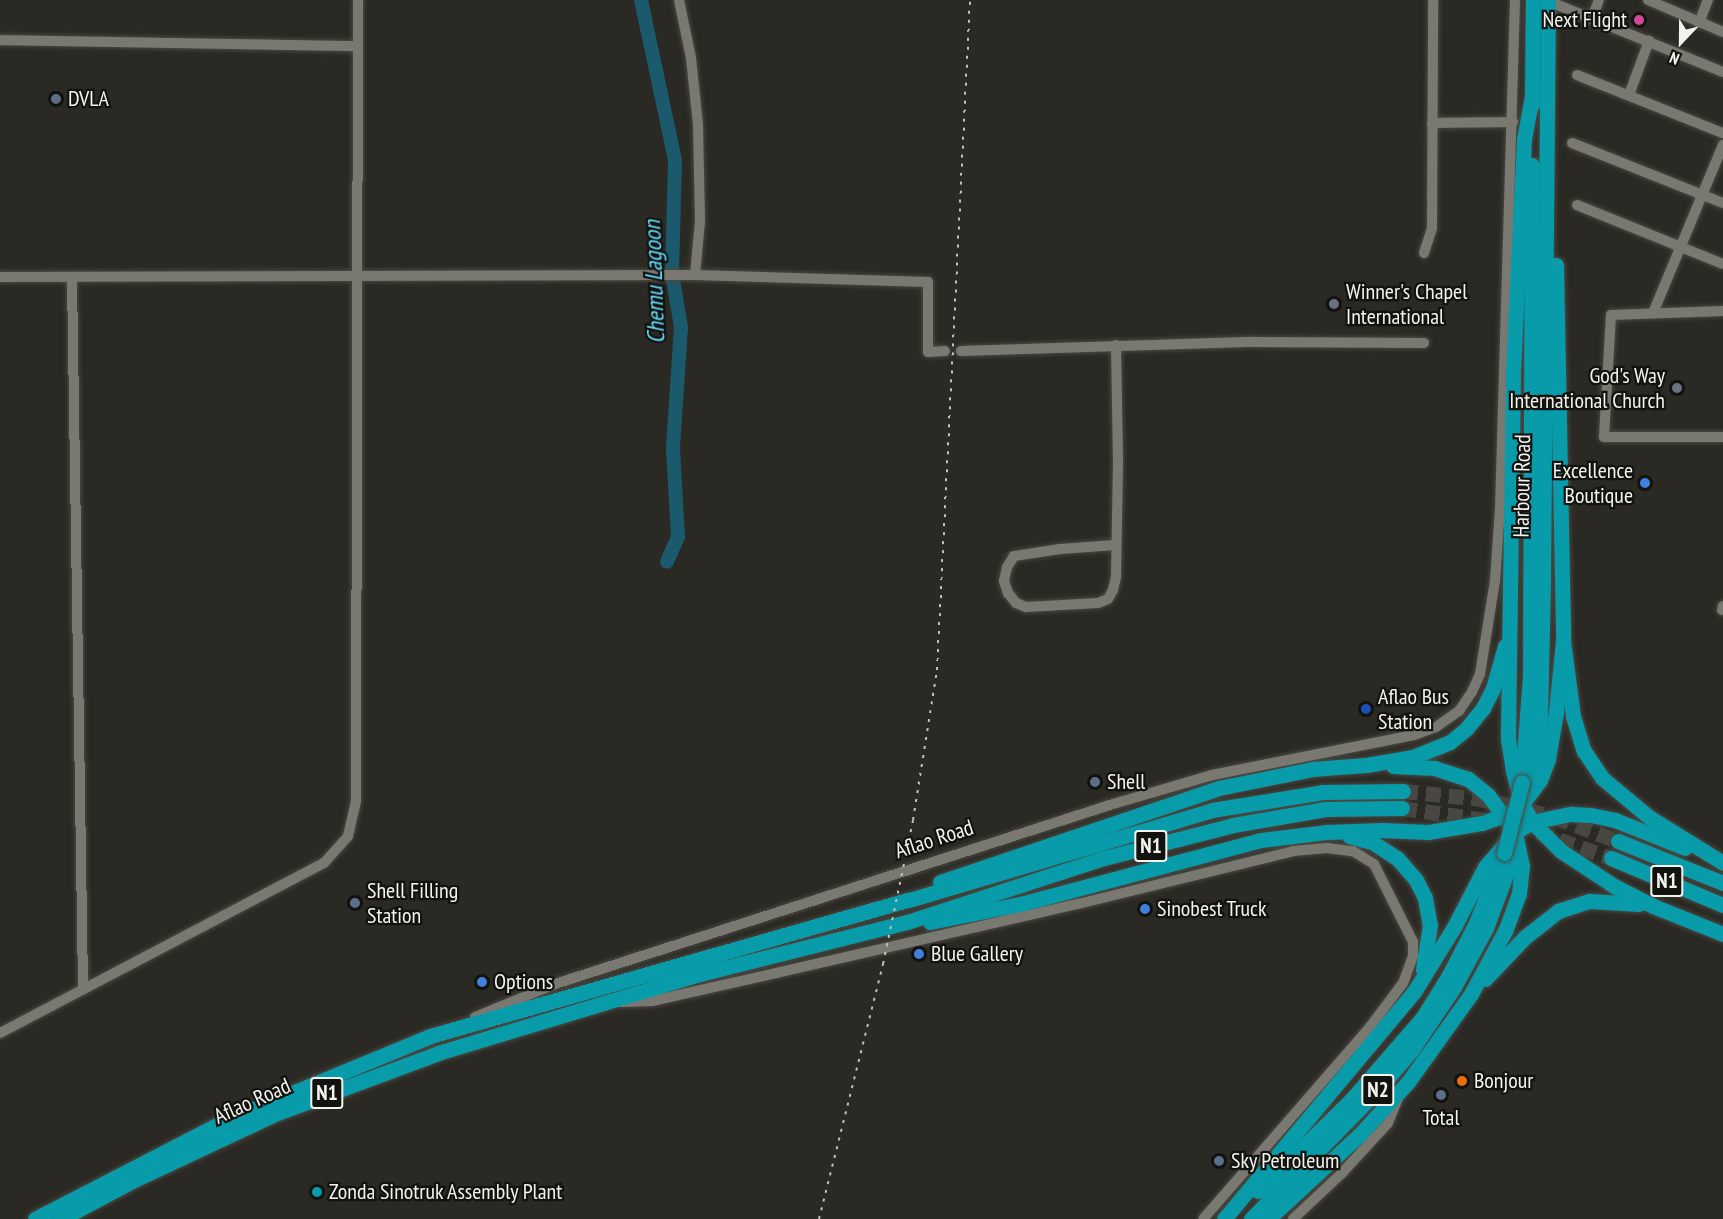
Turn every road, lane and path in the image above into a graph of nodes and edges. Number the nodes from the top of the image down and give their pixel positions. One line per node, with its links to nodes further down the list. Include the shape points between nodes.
1 (358, 0): 14 (street)
2 (679, 0): 31 (street, via 691,58 698,125 700,221)
3 (1433, 0): 20 (street)
4 (1515, 0): 19 (street, Harbour Road)
5 (1543, 0): 9 (street); 17 (highway, Harbour Road); 25 (highway, Harbour Road)
6 (1599, 0): 9 (street)
7 (1648, 0): 10 (street)
8 (1708, 0): 10 (street)
9 (1592, 18): 13 (street)
10 (1699, 23): 11 (street)
11 (1723, 32)
12 (0, 40): 14 (street)
13 (1649, 41): 15 (street); 18 (street)
14 (358, 46): 34 (street)
15 (1723, 72)
16 (1577, 75): 18 (street)
17 (1532, 96): 43 (highway, via 1524,140 1515,312); 62 (highway, Harbour Road, bridge, via 1531,626 1526,747 1513,823)
18 (1629, 96): 21 (street)
19 (1513, 122): 20 (street); 45 (street, Harbour Road, via 1495,580 1480,674)
20 (1432, 123): 29 (street, via 1432,228)
21 (1723, 133)
22 (1572, 143): 24 (street)
23 (1723, 145): 24 (street)
24 (1702, 194): 26 (street); 28 (street)
25 (1547, 197): 44 (highway, via 1556,251); 62 (highway, Harbour Road, via 1544,579 1537,754 1515,852)
26 (1723, 203)
27 (1577, 205): 28 (street)
28 (1682, 247): 30 (street); 36 (street)
29 (1424, 253)
30 (1723, 264)
31 (695, 275): 34 (street); 39 (street, via 928,282 928,352)
32 (0, 277): 33 (street)
33 (72, 278): 34 (street); 64 (street)
34 (359, 278): 64 (street, via 356,801 348,836 324,863)
35 (1723, 311): 36 (street)
36 (1653, 313): 41 (street, via 1611,315 1604,437)
37 (1424, 343): 38 (street)
38 (1116, 345): 40 (street); 42 (street)
39 (945, 351)
40 (961, 351)
41 (1723, 437)
42 (1115, 545): 42 (street, via 1116,578 1108,599 1098,603 1026,607 1008,593 1004,581 1014,556)
43 (1511, 623): 46 (highway, via 1493,688 1466,729 1450,742 1413,757); 48 (highway, via 1508,739)
44 (1563, 641): 48 (highway, via 1553,741 1539,780); 56 (highway, via 1573,716 1584,751 1602,778 1649,817)
45 (1459, 711): 69 (street, Aflao Road / N1, via 1436,727 1414,735 1212,775 1113,804 555,984)
46 (1366, 765): 50 (highway, via 1435,768 1468,779); 58 (highway, via 1312,769 1219,788 969,870)
47 (1403, 791): 58 (highway, Aflao Road / N1, via 1323,792 1212,810)
48 (1522, 804): 50 (highway); 51 (highway)
49 (1402, 808): 61 (highway, Aflao Road / N1, via 1326,809 1233,825 1104,858)
50 (1505, 815): 52 (highway, via 1428,832); 53 (highway)
51 (1532, 822): 53 (highway); 56 (highway, via 1571,814 1615,820); 60 (highway, via 1561,851)
52 (1326, 832): 61 (highway, via 1261,840 946,920); 65 (highway, via 1372,843 1397,858 1416,880 1425,898 1430,925 1425,962)
53 (1515, 832): 65 (highway, via 1485,867); 66 (highway, via 1522,866 1519,894 1506,929)
54 (1618, 841): 57 (highway, N1)
55 (1611, 858): 59 (highway, N1)
56 (1723, 863)
57 (1723, 883)
58 (909, 900): 69 (highway, Aflao Road / N1)
59 (1723, 905)
60 (1653, 906): 63 (highway); 66 (highway, via 1589,901 1558,911 1525,937)
61 (907, 922): 67 (highway, Aflao Road / N1, via 712,971)
62 (1480, 926): 71 (highway, N2, via 1423,1017)
63 (1723, 933)
64 (83, 988): 68 (street)
65 (1414, 992): 75 (highway)
66 (1471, 994): 70 (highway)
67 (606, 1003): 73 (highway, Aflao Road / N1, via 438,1053 309,1100 134,1180); 74 (street, Aflao Road, via 663,998 1078,904 1282,853 1327,848 1353,851 1374,864 1413,942 1413,956 1403,983 1370,1027)
68 (0, 1033)
69 (430, 1036): 72 (highway, Aflao Road / N1, via 229,1119)
70 (1401, 1091): 77 (highway); 78 (street, via 1388,1124)
71 (1285, 1174): 75 (highway, N2); 76 (highway, N2)
72 (35, 1219)
73 (61, 1219)
74 (1203, 1219)
75 (1226, 1219)
76 (1251, 1219)
77 (1268, 1219)
78 (1293, 1219)

